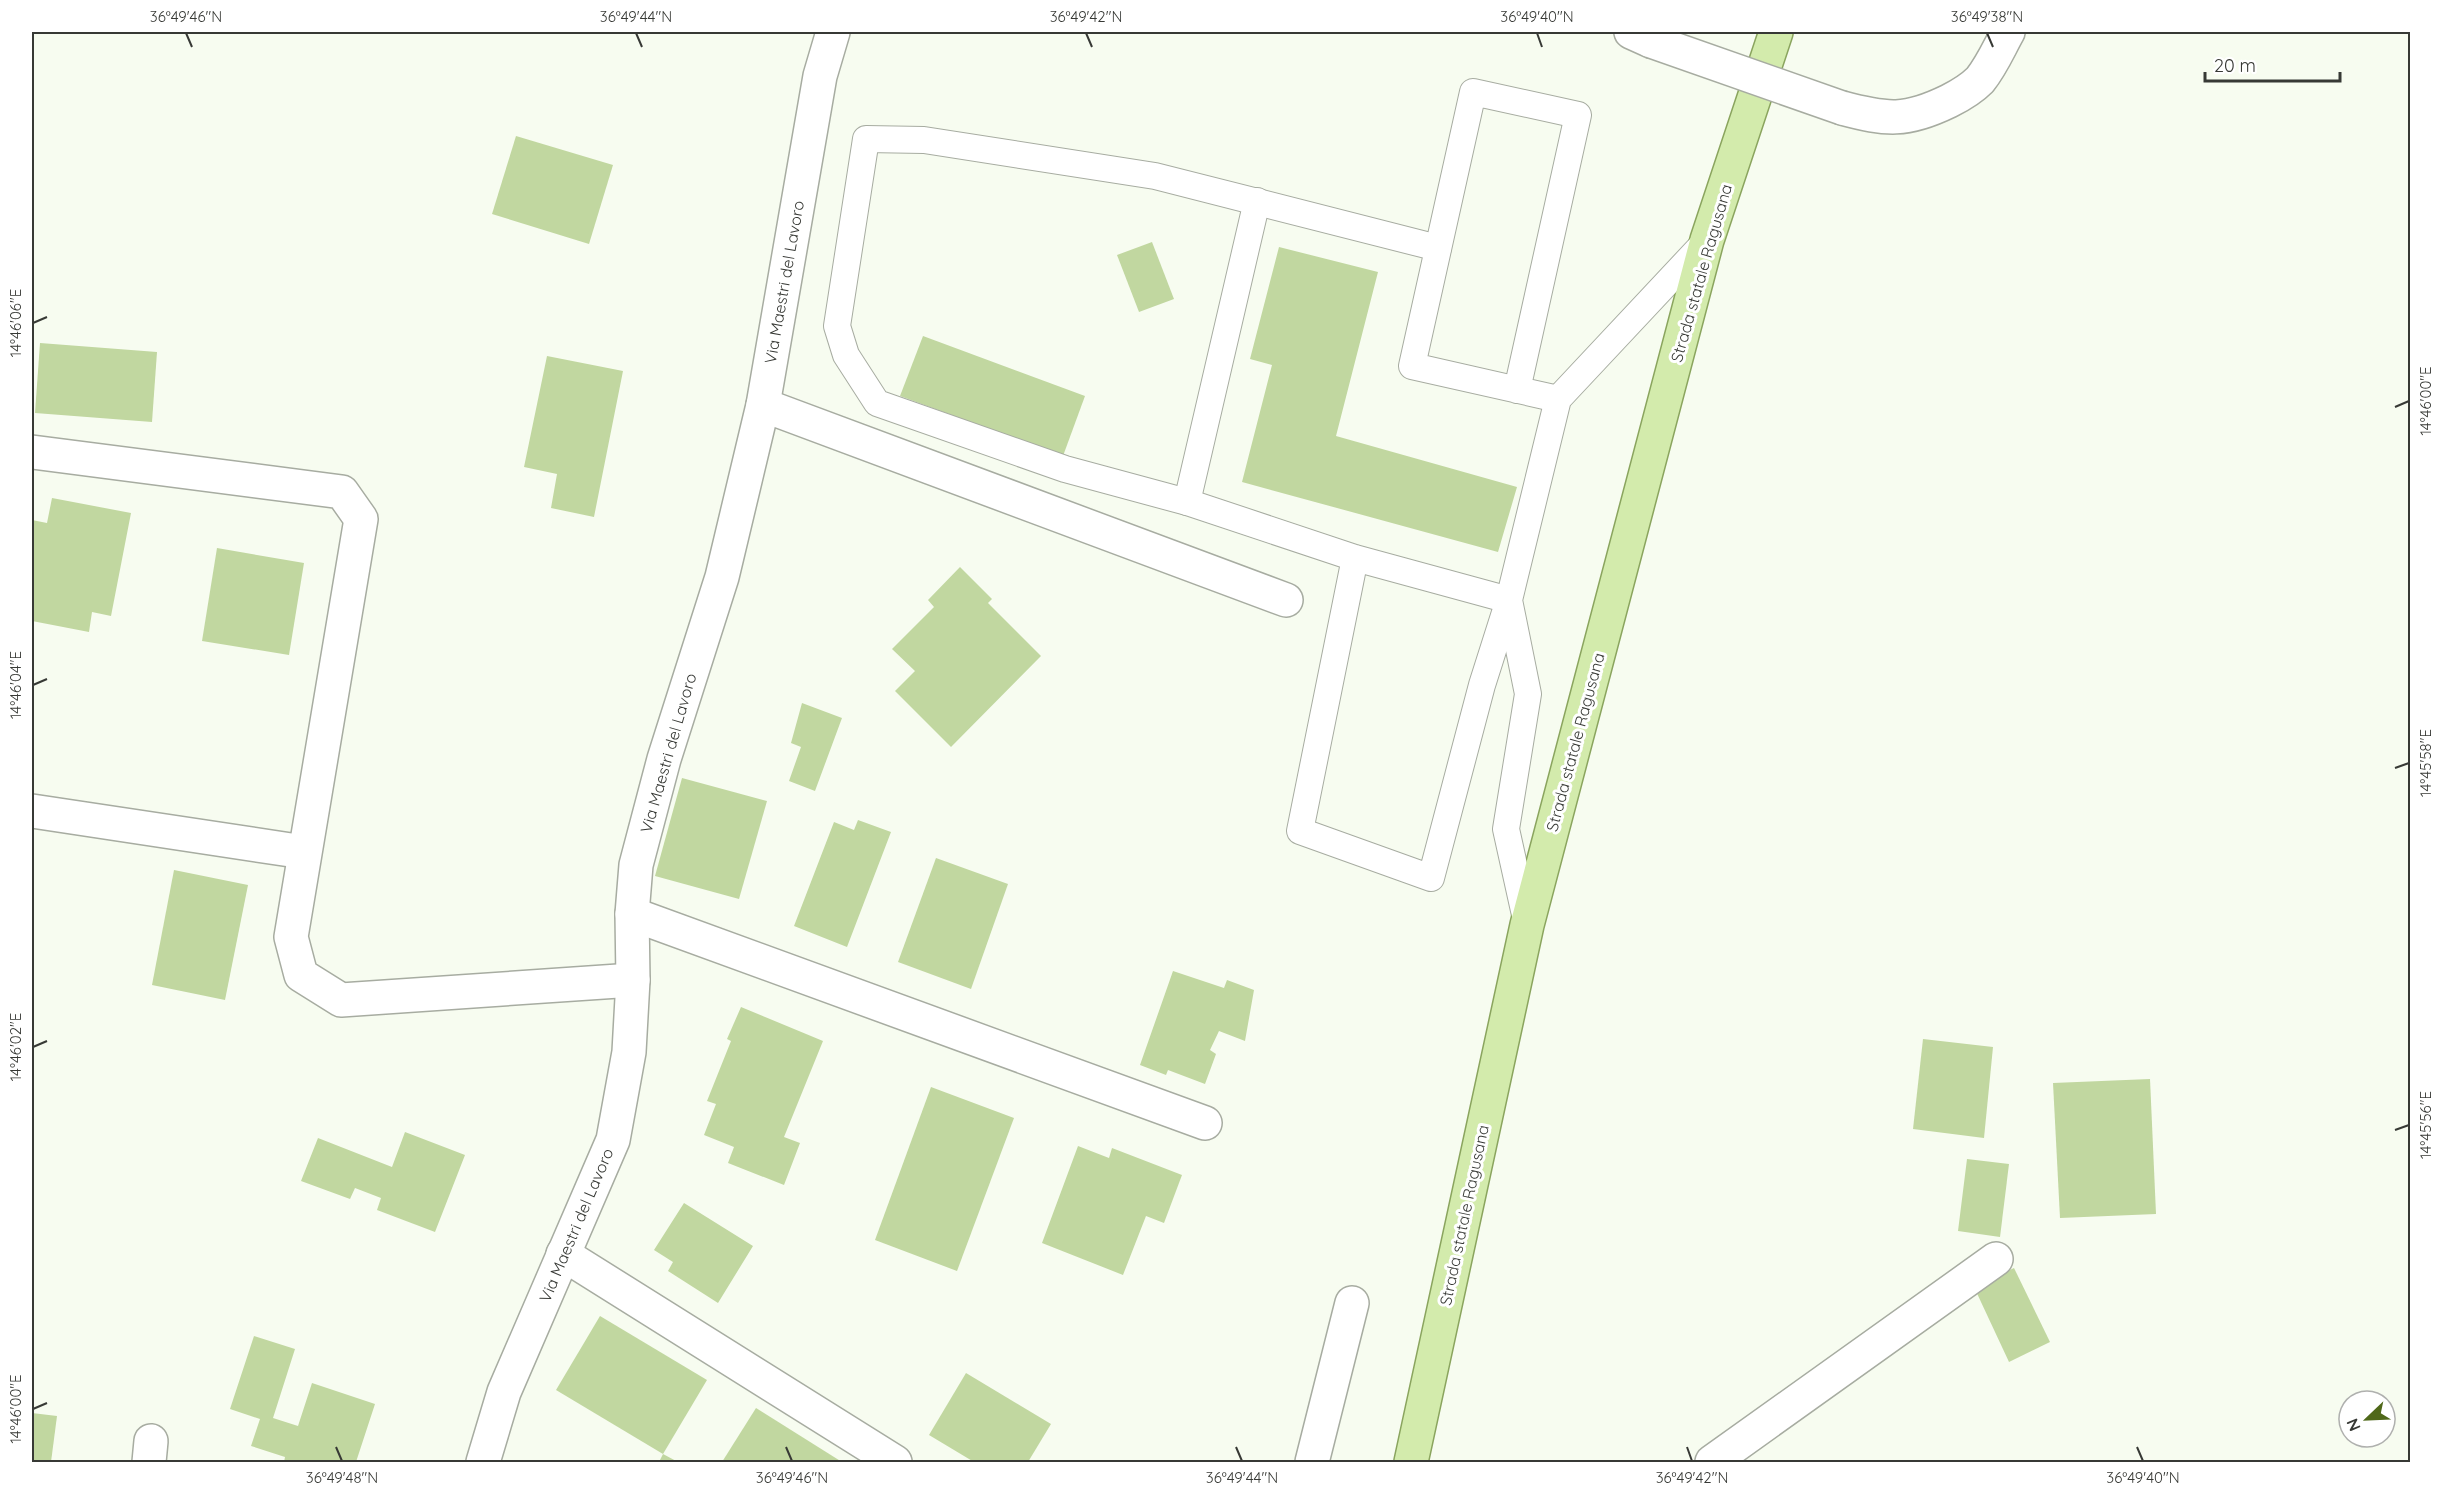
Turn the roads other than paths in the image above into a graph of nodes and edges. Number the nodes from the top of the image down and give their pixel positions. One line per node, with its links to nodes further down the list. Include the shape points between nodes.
1 (832, 32): 10 (street, Via Maestri del Lavoro, via 820,76)
2 (1776, 32): 6 (main road, Strada statale Ragusana)
3 (2008, 32): 4 (street, bridge, via 1978,81 1955,98 1905,118 1874,117 1842,108)
4 (1641, 36)
5 (1257, 201): 7 (lane); 12 (lane); 12 (lane, via 1155,176 924,140 866,139 837,326 846,355 876,403 1065,469)
6 (1707, 240): 9 (lane); 19 (main road, Strada statale Ragusana)
7 (1438, 248): 8 (lane, via 1412,366); 8 (lane, via 1473,92 1578,115)
8 (1517, 390): 9 (lane)
9 (1558, 399): 15 (lane)
10 (763, 405): 14 (street); 18 (street, Via Maestri del Lavoro, via 722,577 658,780 636,865)
11 (32, 452): 17 (street, via 342,492 355,510 361,519)
12 (1186, 502): 13 (lane)
13 (1355, 558): 15 (lane); 15 (lane, via 1300,831 1431,878 1482,685)
14 (1286, 600)
15 (1509, 600): 19 (lane, via 1528,694 1506,830)
16 (32, 811): 17 (street)
17 (304, 852): 20 (street, via 291,937 301,975 341,1000)
18 (632, 914): 20 (street, Via Maestri del Lavoro); 21 (street)
19 (1527, 925): 28 (main road, Strada statale Ragusana)
20 (633, 980): 22 (street, Via Maestri del Lavoro, via 629,1052 613,1140)
21 (1205, 1123)
22 (563, 1254): 25 (street, Via Maestri del Lavoro, via 504,1392); 26 (street)
23 (1996, 1259): 29 (street)
24 (1352, 1303): 27 (street)
25 (483, 1462)
26 (895, 1462)
27 (1311, 1462)
28 (1411, 1462)
29 (1712, 1462)

